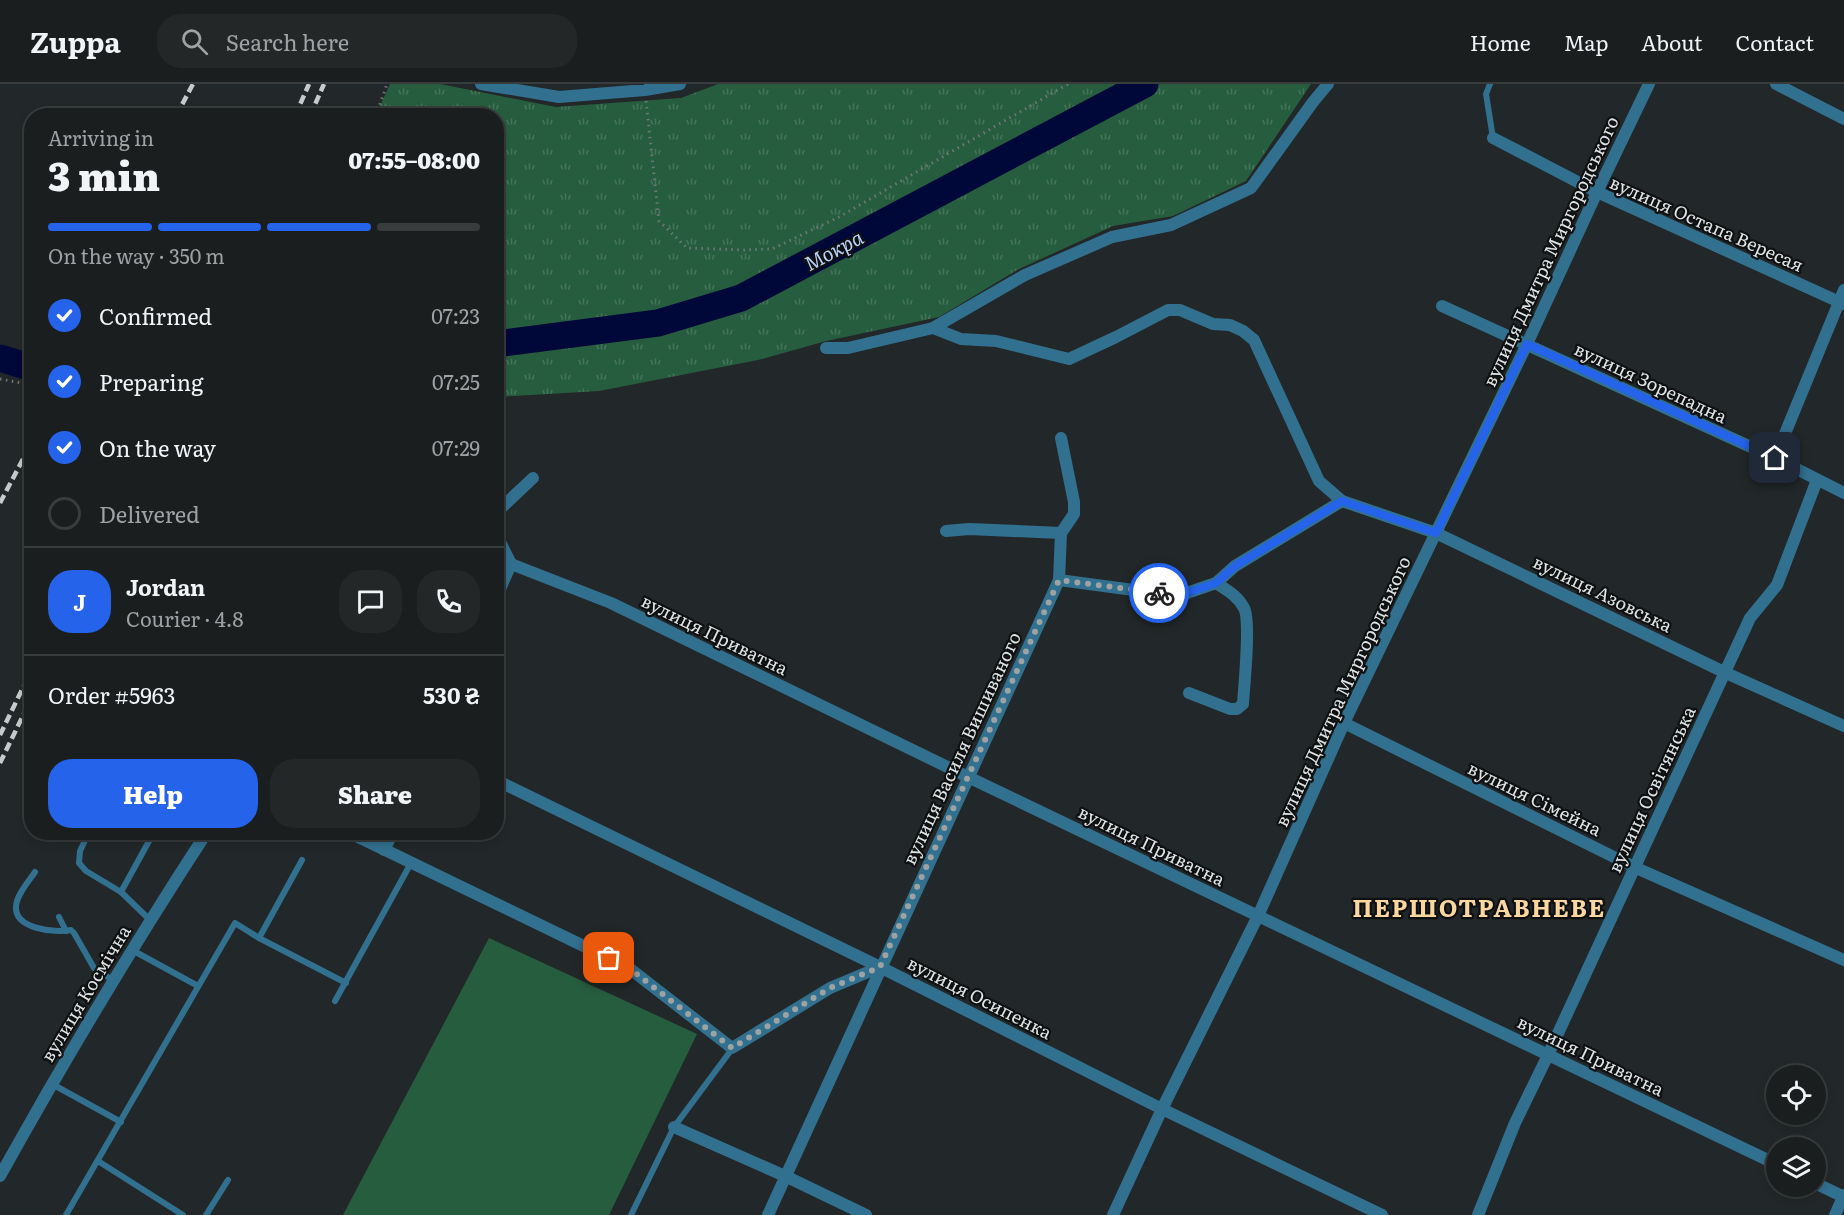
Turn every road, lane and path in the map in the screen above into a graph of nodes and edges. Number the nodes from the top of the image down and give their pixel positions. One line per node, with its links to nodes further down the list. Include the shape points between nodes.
1 (387, 84): 10 (path)
2 (481, 84): 9 (street, via 559,98)
3 (680, 84): 9 (street)
4 (1068, 84): 9 (path, via 839,216 771,249 744,250 687,248 659,222)
5 (1328, 84): 17 (street, via 1251,188 1171,225 1112,237 1025,274)
6 (1490, 84): 12 (lane, via 1486,94)
7 (1649, 84): 13 (street, вулиця Дмитра Миргородського)
8 (1776, 84): 11 (street)
9 (645, 90)
10 (379, 108)
11 (1844, 119)
12 (1493, 138): 13 (street, вулиця Остапа Вересая)
13 (1597, 192): 15 (street, вулиця Остапа Вересая); 18 (street, вулиця Дмитра Миргородського)
14 (1844, 290): 15 (street)
15 (1841, 303): 23 (street)
16 (1442, 306): 18 (street, вулиця Зорепадна)
17 (933, 328): 19 (street, via 848,348); 27 (street, via 961,339 996,341 1069,359 1168,310 1180,310 1213,324 1230,325 1254,340 1319,481)
18 (1527, 344): 23 (street, вулиця Зорепадна); 31 (street, вулиця Дмитра Миргородського)
19 (826, 348)
20 (0, 379): 21 (path)
21 (24, 384)
22 (1061, 438): 30 (street, via 1074,514)
23 (1775, 458): 25 (street, вулиця Зорепадна)
24 (533, 478): 28 (street)
25 (1817, 480): 26 (street, вулиця Зорепадна); 37 (street, вулиця Освітянська, via 1777,585 1750,618)
26 (1844, 493)
27 (1342, 501): 31 (street, вулиця Азовська); 36 (street, via 1235,566)
28 (504, 505)
29 (946, 531): 30 (street, via 969,528)
30 (1061, 533): 35 (street)
31 (1436, 533): 37 (street, вулиця Азовська); 39 (street, вулиця Дмитра Миргородського)
32 (504, 550): 33 (street)
33 (511, 564): 34 (street); 41 (street, вулиця Приватна, via 611,603)
34 (504, 580)
35 (1059, 580): 36 (street, via 1178,596); 41 (street, вулиця Василя Вишиваного)
36 (1216, 583): 38 (street, via 1236,596 1246,610 1243,704 1230,709)
37 (1726, 673): 40 (street, вулиця Азовська); 51 (street, вулиця Освітянська)
38 (1189, 693)
39 (1344, 723): 51 (street, вулиця Сімейна); 54 (street, вулиця Дмитра Миргородського)
40 (1844, 726)
41 (968, 777): 54 (street, вулиця Приватна); 61 (street, вулиця Василя Вишиваного)
42 (504, 784): 61 (street, вулиця Осипенка)
43 (85, 840): 53 (lane, via 79,862 86,872)
44 (150, 840): 53 (lane)
45 (202, 840): 56 (street, вулиця Космічна)
46 (364, 840): 48 (street)
47 (389, 840): 48 (street)
48 (384, 850): 50 (street)
49 (302, 860): 58 (lane)
50 (411, 862): 63 (lane); 66 (street, via 629,968)
51 (1634, 867): 60 (street, вулиця Сімейна); 67 (street, вулиця Освітянська)
52 (35, 872): 57 (lane, via 16,904 17,915 32,926 55,933)
53 (121, 892): 56 (lane)
54 (1258, 916): 67 (street, вулиця Приватна); 69 (street, вулиця Дмитра Миргородського)
55 (59, 917): 57 (lane)
56 (150, 920): 59 (street, вулиця Космічна)
57 (66, 931): 62 (lane, via 74,933 94,968)
58 (259, 938): 63 (lane); 64 (lane, via 235,923)
59 (132, 950): 62 (street, вулиця Космічна); 64 (lane)
60 (1844, 960)
61 (880, 967): 66 (street, via 830,988); 69 (street, вулиця Осипенка); 75 (street, вулиця Василя Вишиваного)
62 (115, 981): 68 (street, вулиця Космічна)
63 (346, 983): 65 (lane)
64 (198, 986): 70 (lane)
65 (335, 1001)
66 (732, 1048): 71 (lane)
67 (1548, 1055): 72 (street, вулиця Приватна); 87 (street, вулиця Освітянська)
68 (52, 1084): 70 (lane); 74 (street, вулиця Космічна)
69 (1162, 1109): 85 (street, вулиця Дмитра Миргородського); 86 (street, вулиця Осипенка)
70 (121, 1122): 73 (lane)
71 (674, 1127): 75 (street); 82 (lane)
72 (1766, 1159)
73 (98, 1161): 79 (lane); 80 (lane)
74 (0, 1176)
75 (785, 1176): 83 (street, вулиця Василя Вишиваного); 84 (street)
76 (228, 1180): 81 (lane)
77 (1826, 1188): 78 (street)
78 (1844, 1196): 88 (street)
79 (66, 1215)
80 (183, 1215)
81 (206, 1215)
82 (631, 1215)
83 (768, 1215)
84 (866, 1215)
85 (1113, 1215)
86 (1382, 1215)
87 (1478, 1215)
88 (1834, 1215)

